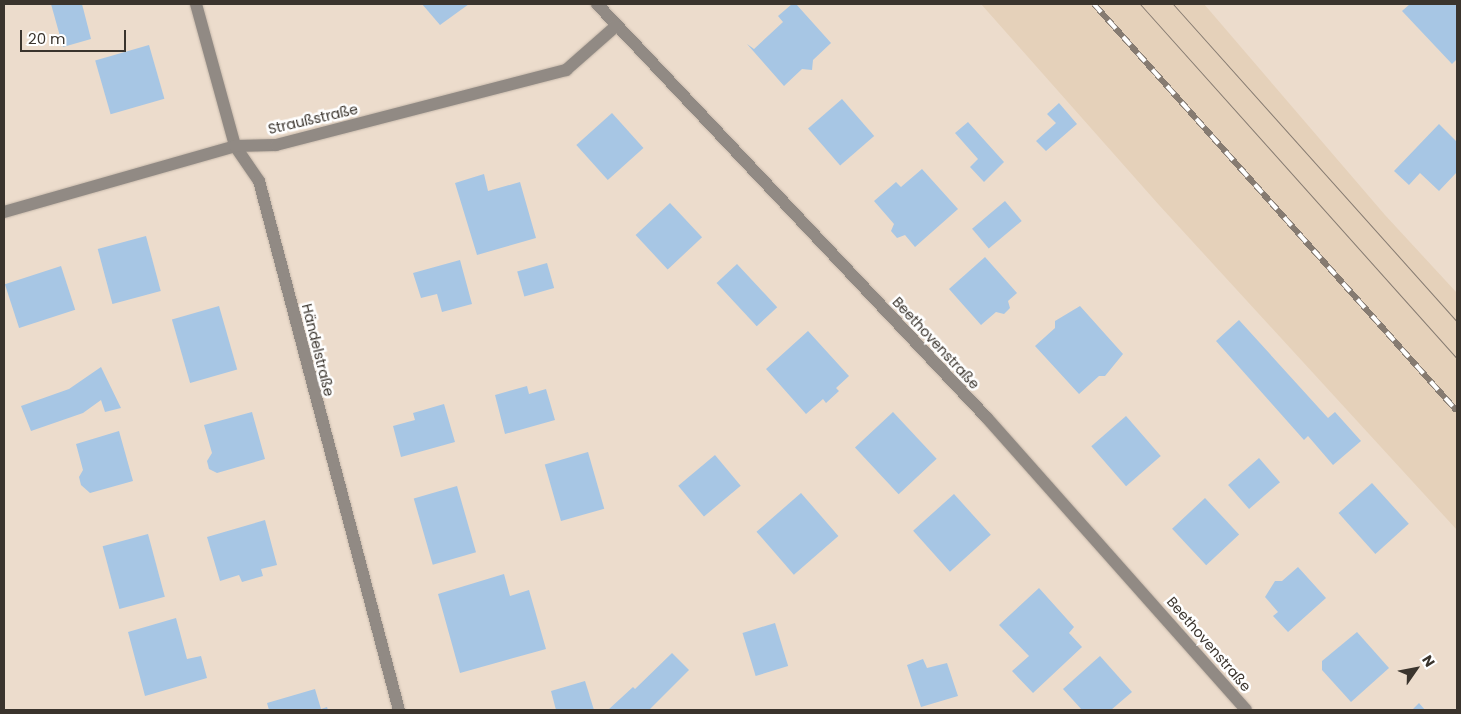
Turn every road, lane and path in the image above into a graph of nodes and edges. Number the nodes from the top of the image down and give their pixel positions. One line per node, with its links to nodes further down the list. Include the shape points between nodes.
1 (196, 4): 4 (street, Händelstraße)
2 (597, 4): 3 (street, Beethovenstraße)
3 (616, 26): 4 (street, Straußstraße, via 566,70 276,145); 7 (street, Beethovenstraße, via 987,418)
4 (235, 146): 5 (street, Straußstraße); 6 (street, Händelstraße, via 259,181)
5 (4, 212)
6 (399, 710)
7 (1246, 710)

